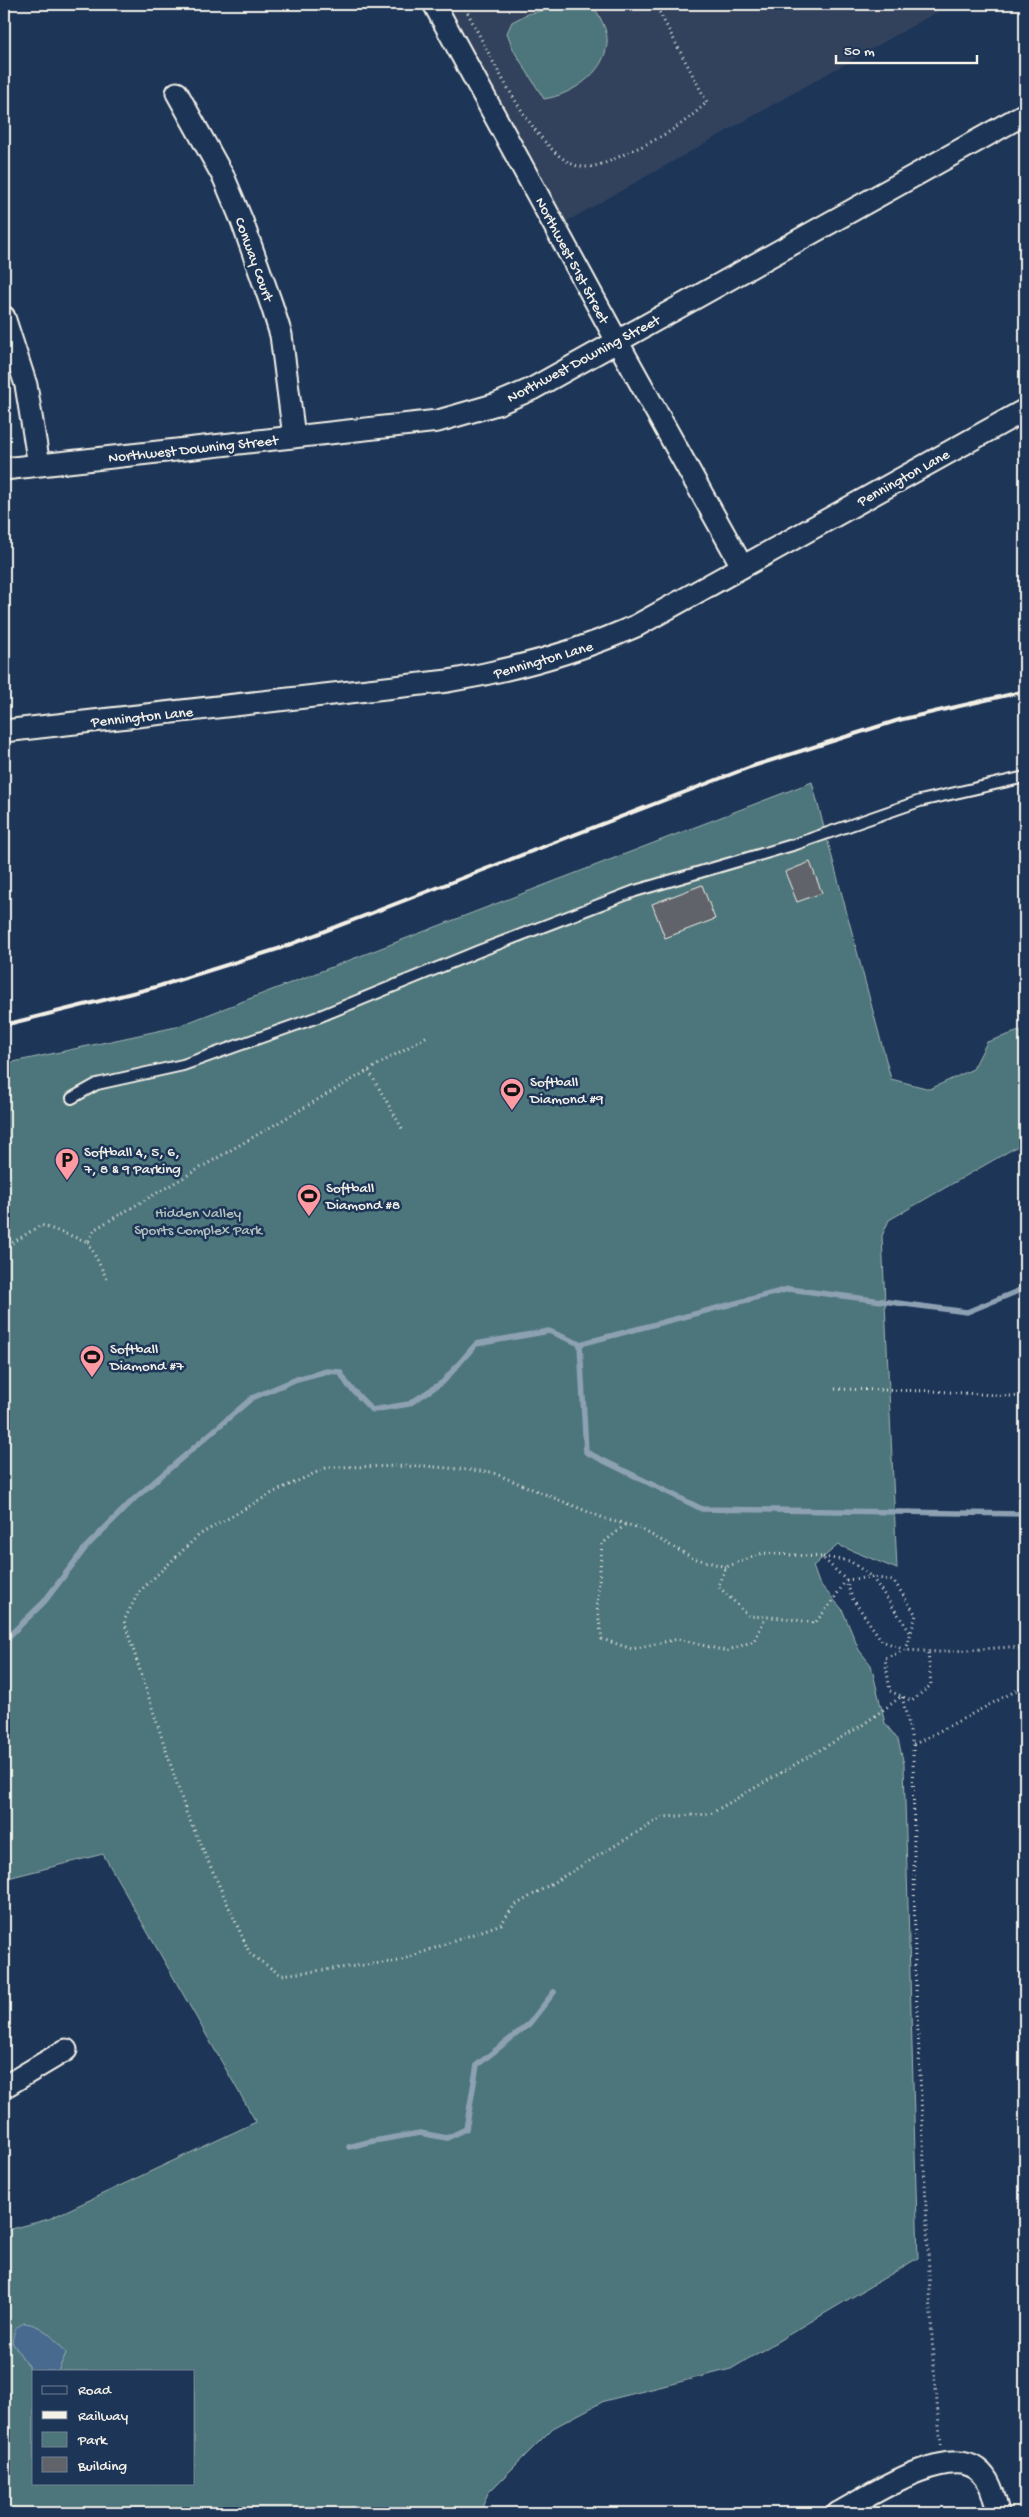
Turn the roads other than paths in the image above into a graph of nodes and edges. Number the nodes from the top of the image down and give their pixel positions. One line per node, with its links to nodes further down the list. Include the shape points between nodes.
1 (434, 4): 5 (street, Northwest 51st Street)
2 (177, 93): 7 (street, Conway Court, via 224,178 272,306 281,335)
3 (1025, 114): 5 (street, Northwest Downing Street)
4 (4, 317): 8 (street, via 26,384)
5 (617, 341): 7 (street, Northwest Downing Street, via 532,389 438,421); 10 (street, Northwest 51st Street)
6 (1025, 410): 10 (street, Pennington Lane)
7 (294, 437): 8 (street, Northwest Downing Street)
8 (39, 465): 9 (street, Northwest Downing Street)
9 (4, 469)
10 (742, 566): 11 (street, Pennington Lane, via 636,626 595,644 490,674)
11 (4, 731)
12 (1025, 777): 13 (lane, via 920,801 796,844 635,891 318,1016 184,1065 97,1084)
13 (72, 1098)
14 (66, 2050): 15 (street)
15 (4, 2087)
16 (838, 2513): 17 (street, via 930,2466 955,2462 976,2468 991,2486)
17 (998, 2513)

